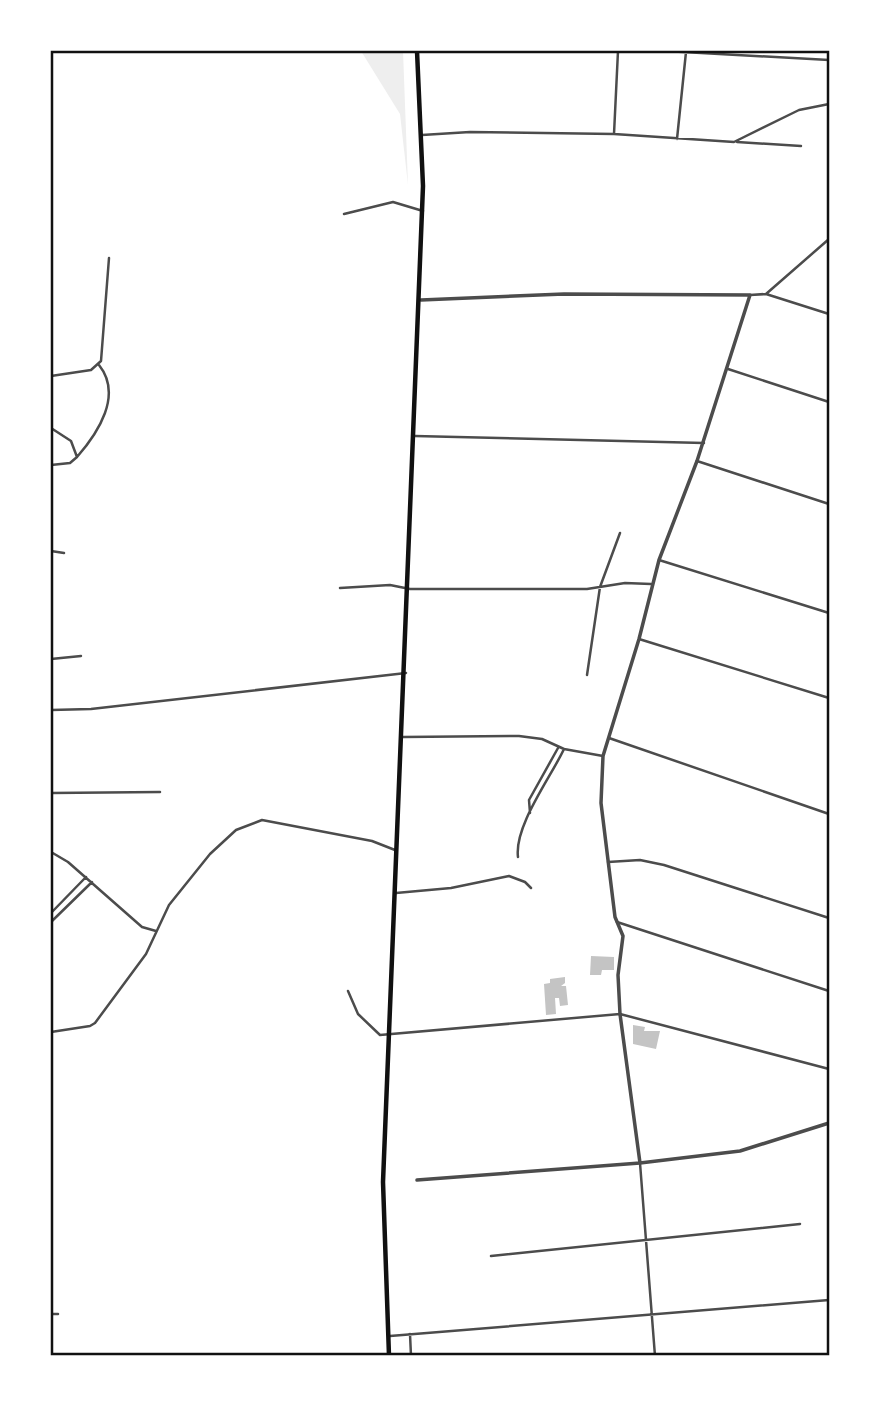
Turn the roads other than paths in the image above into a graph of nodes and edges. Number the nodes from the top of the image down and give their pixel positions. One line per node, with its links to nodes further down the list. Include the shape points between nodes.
1 (417, 51): 8 (main road)
2 (618, 51): 7 (street)
3 (665, 51): 4 (street)
4 (685, 52): 5 (street); 9 (street)
5 (829, 60)
6 (829, 104): 10 (street, via 799,110)
7 (614, 134): 8 (street); 9 (street)
8 (422, 135): 12 (main road)
9 (677, 139): 10 (street)
10 (734, 142): 11 (street)
11 (801, 146)
12 (423, 211): 13 (street, via 393,202); 18 (main road)
13 (344, 214)
14 (829, 239): 16 (street)
15 (109, 258): 20 (street, via 105,342)
16 (766, 294): 17 (street); 19 (street)
17 (750, 295): 18 (street, via 564,294); 21 (street)
18 (421, 300): 25 (main road)
19 (829, 314)
20 (99, 365): 22 (street); 27 (street, via 105,373 103,425)
21 (728, 369): 23 (street); 26 (street)
22 (51, 376)
23 (829, 402)
24 (51, 428): 27 (street, via 71,441)
25 (415, 436): 26 (street); 38 (main road)
26 (704, 443): 28 (street)
27 (77, 457): 29 (street)
28 (697, 461): 30 (street); 34 (street)
29 (51, 466)
30 (829, 504)
31 (620, 533): 36 (street)
32 (51, 551): 33 (street)
33 (64, 552)
34 (659, 560): 35 (street); 39 (street)
35 (651, 584): 36 (street); 40 (street)
36 (600, 587): 38 (street); 44 (street)
37 (340, 588): 38 (street, via 390,585)
38 (410, 589): 43 (main road)
39 (829, 613)
40 (639, 639): 45 (street); 48 (street)
41 (81, 656): 42 (street)
42 (51, 659)
43 (406, 673): 46 (street); 47 (main road)
44 (587, 675)
45 (829, 698)
46 (51, 710)
47 (404, 737): 49 (street, via 519,736); 56 (main road)
48 (608, 738): 51 (street); 55 (street)
49 (559, 747): 50 (street); 54 (street, via 529,800)
50 (564, 749): 51 (street); 54 (street)
51 (603, 757): 59 (street, via 601,803)
52 (160, 792): 53 (street)
53 (51, 793)
54 (530, 813): 58 (street)
55 (829, 814)
56 (398, 851): 63 (main road); 68 (street, via 372,841 254,821 236,830 210,854)
57 (51, 852): 60 (street)
58 (518, 857)
59 (608, 862): 65 (street, via 640,860 664,865); 67 (street)
60 (86, 877): 61 (street); 64 (street)
61 (92, 882): 66 (street); 68 (street, via 142,927)
62 (531, 888): 63 (street, via 509,876)
63 (396, 893): 74 (main road)
64 (51, 913)
65 (829, 918)
66 (51, 922)
67 (617, 922): 71 (street); 72 (street, via 624,940 618,975)
68 (156, 931): 73 (street, via 146,954 95,1023)
69 (829, 982): 71 (street)
70 (348, 991): 74 (street, via 367,1025 380,1035)
71 (828, 991)
72 (620, 1014): 74 (street); 75 (street); 77 (street)
73 (51, 1032)
74 (389, 1035): 87 (main road, via 383,1182)
75 (829, 1069)
76 (829, 1123): 77 (street, via 740,1151)
77 (640, 1163): 78 (street); 80 (street)
78 (417, 1180)
79 (800, 1224): 80 (street)
80 (645, 1239): 81 (street); 85 (street)
81 (491, 1256)
82 (829, 1300): 85 (street)
83 (51, 1314): 84 (street)
84 (58, 1314)
85 (651, 1314): 86 (street); 90 (street)
86 (410, 1334): 87 (street); 89 (street)
87 (387, 1337): 88 (main road)
88 (389, 1356)
89 (411, 1356)
90 (655, 1356)

